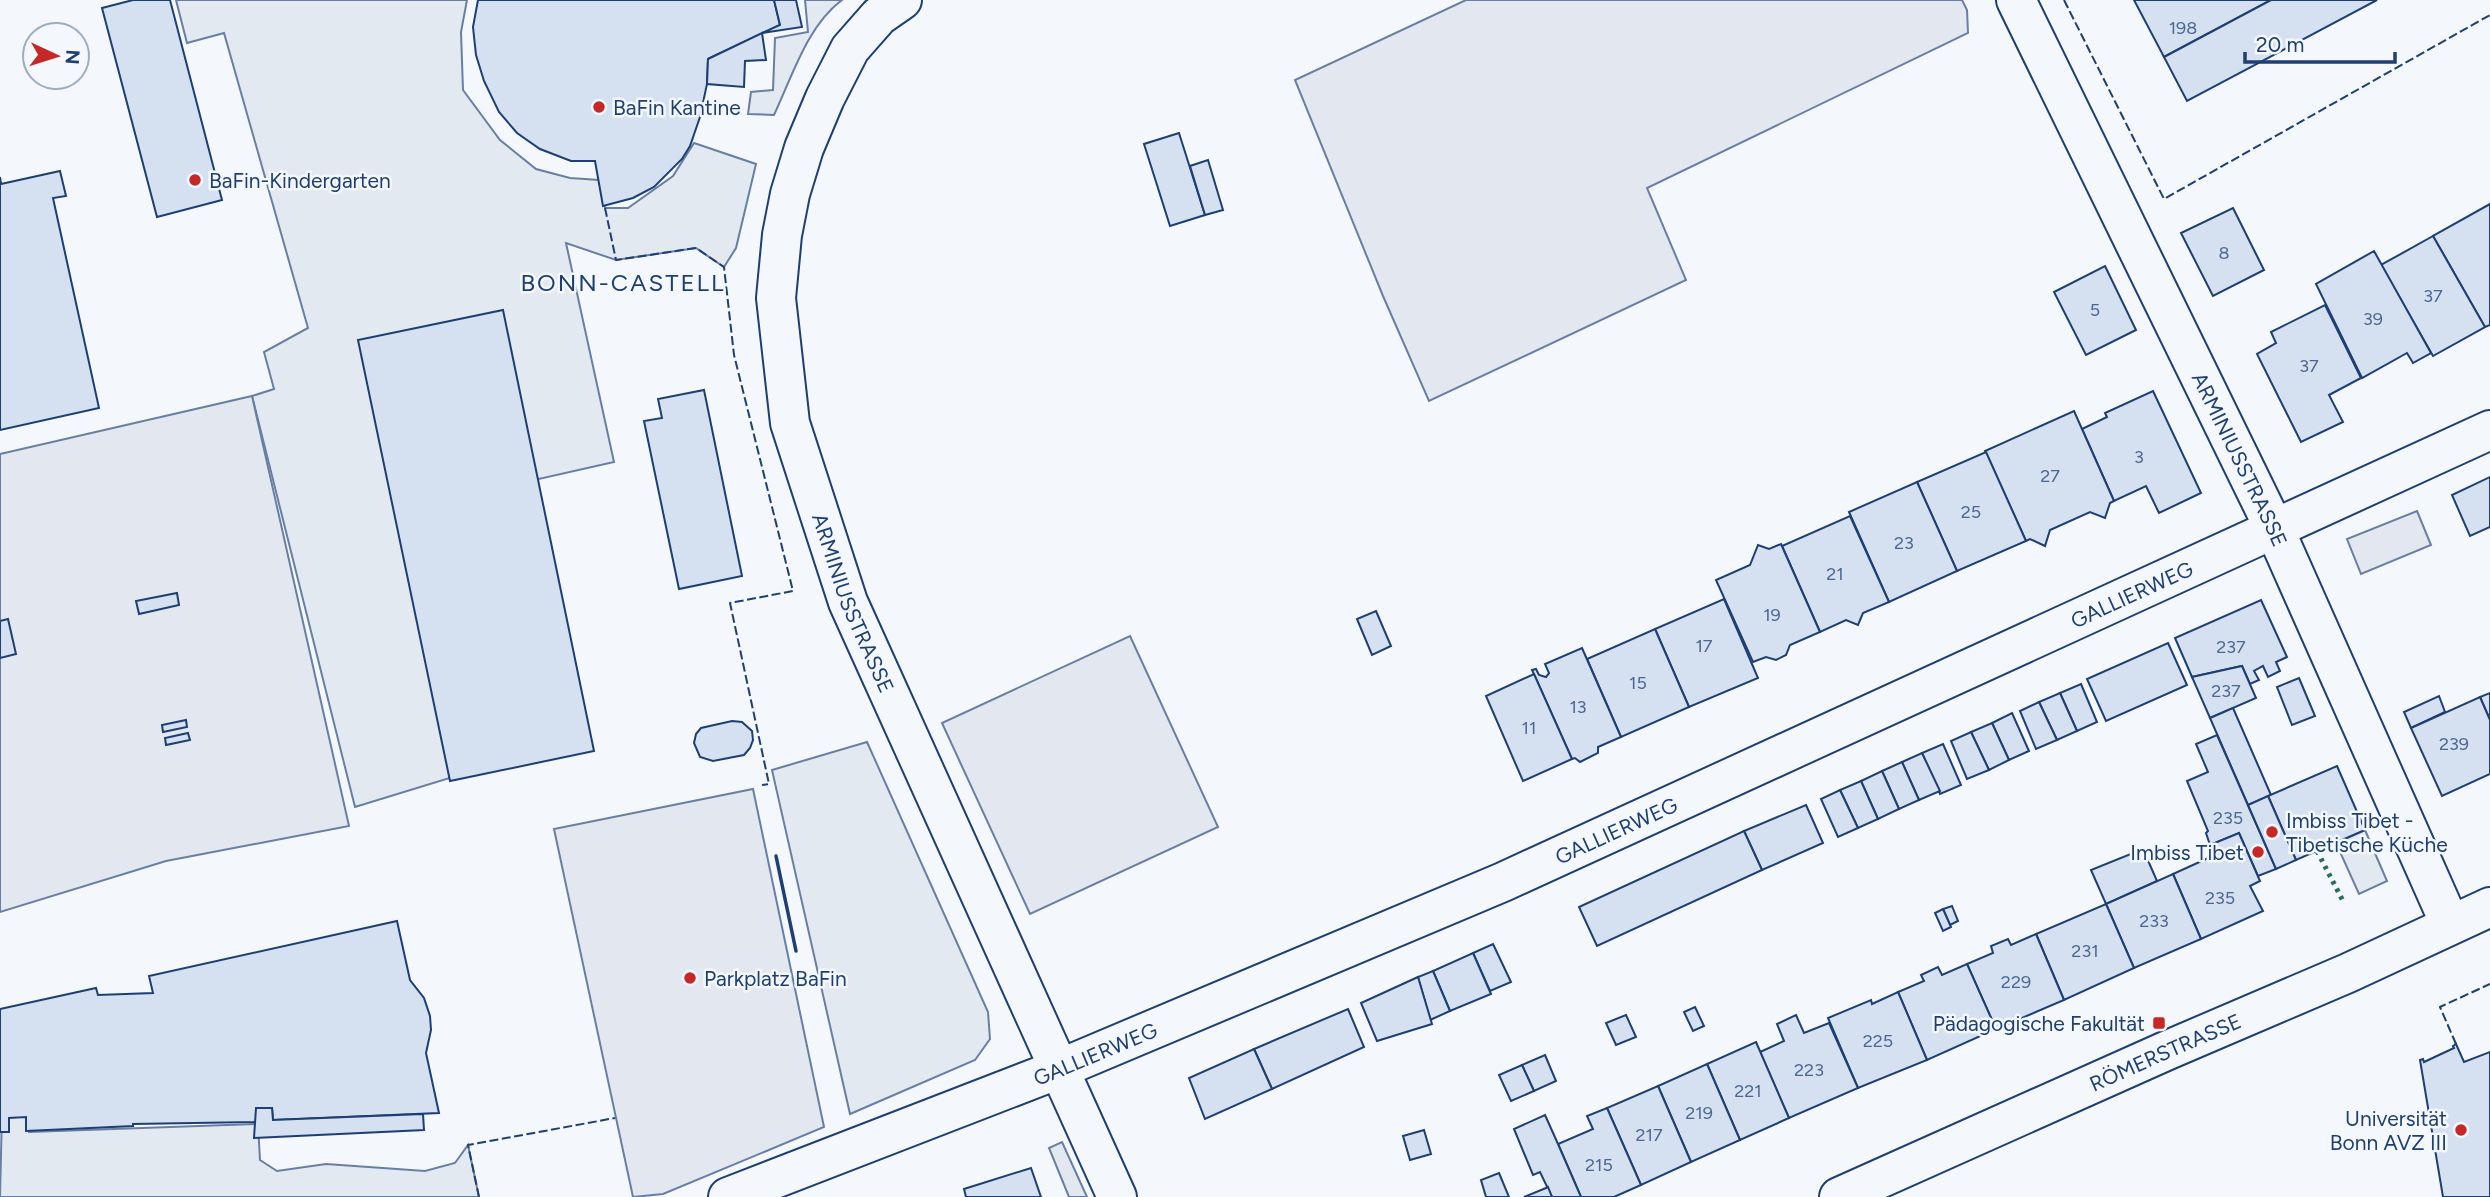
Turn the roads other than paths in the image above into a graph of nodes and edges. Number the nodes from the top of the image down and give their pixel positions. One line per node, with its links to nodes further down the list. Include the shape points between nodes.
1 (902, 0): 7 (street, ARMINIUSSTRASSE, via 879,16 850,49 804,148 790,194 776,298 788,410 848,602)
2 (2017, 0): 4 (street, ARMINIUSSTRASSE)
3 (2490, 430): 4 (street, GALLIERWEG)
4 (2274, 528): 6 (street, ARMINIUSSTRASSE); 7 (street, GALLIERWEG, via 1503,882)
5 (2490, 907): 6 (street, RÖMERSTRASSE)
6 (2450, 924): 10 (street, RÖMERSTRASSE)
7 (1059, 1069): 8 (street, GALLIERWEG); 9 (street, ARMINIUSSTRASSE)
8 (729, 1197)
9 (1117, 1197)
10 (1839, 1197)

